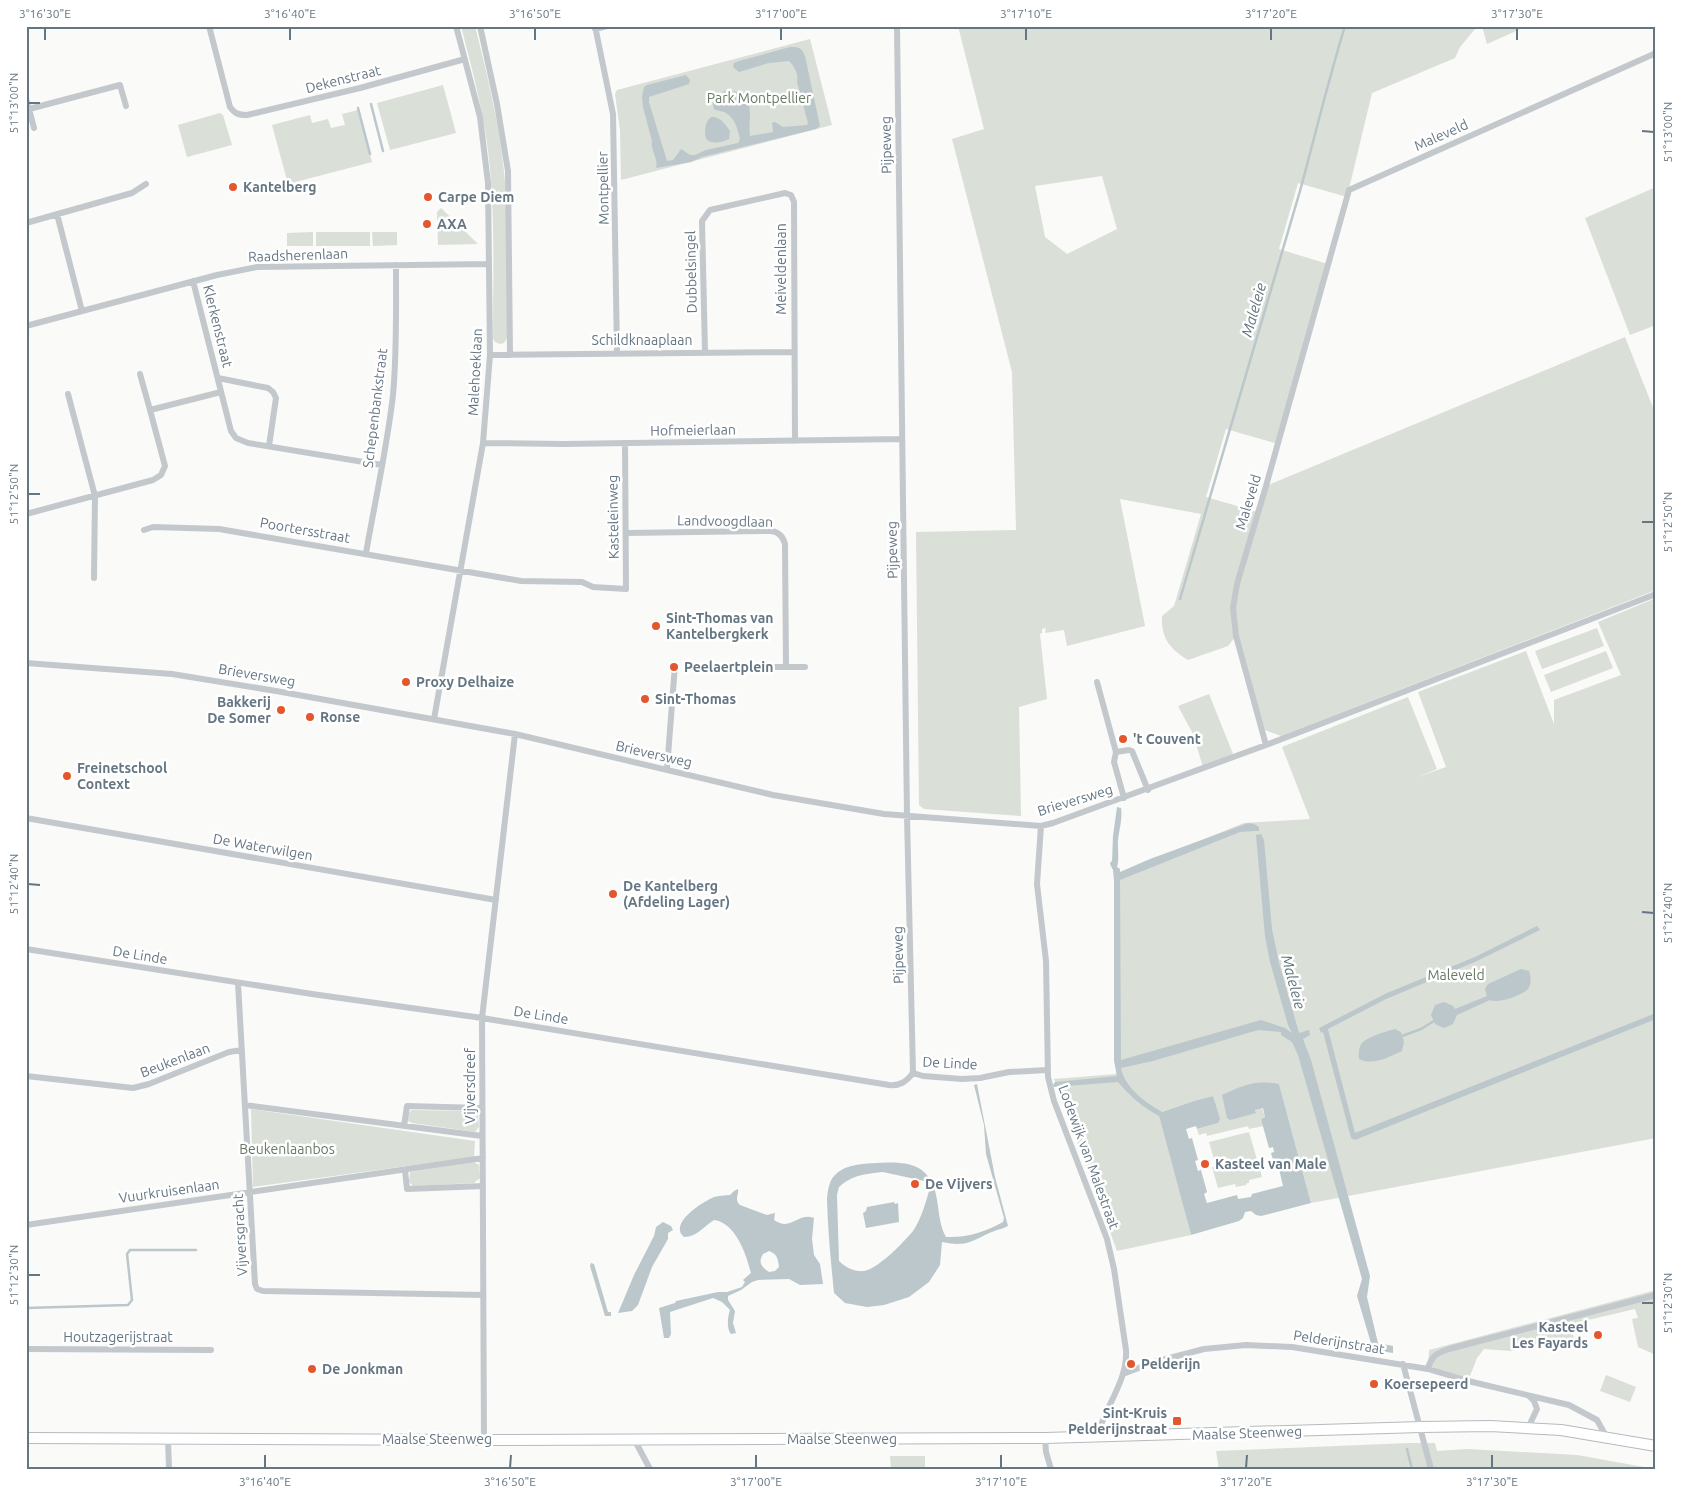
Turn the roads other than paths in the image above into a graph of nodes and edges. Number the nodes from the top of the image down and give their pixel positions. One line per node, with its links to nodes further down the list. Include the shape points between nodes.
1 (117, 26): 2 (street)
2 (122, 26)
3 (209, 26): 10 (street, Dekenstraat, via 230,107 235,113 247,116)
4 (456, 26): 10 (street, Malehoeklaan)
5 (480, 26): 28 (street, via 508,172)
6 (607, 26): 8 (street)
7 (897, 26): 34 (street, Pijpeweg)
8 (595, 28): 24 (street, Montpellier, via 613,114)
9 (1656, 53): 57 (street, Maleveld, via 1349,190 1237,584 1233,608 1236,636)
10 (465, 59): 19 (street, Malehoeklaan, via 480,117 488,183)
11 (26, 99): 13 (street)
12 (126, 106): 13 (street, via 120,85)
13 (29, 109): 14 (street)
14 (34, 128)
15 (146, 184): 16 (street, via 132,193)
16 (56, 214): 18 (street); 22 (street)
17 (702, 221): 25 (street, Dubbelsingel); 26 (street, Meiveldenlaan, via 710,210 785,193 791,195 794,202)
18 (26, 223)
19 (489, 264): 20 (street, Raadsherenlaan); 27 (street, Malehoeklaan)
20 (396, 265): 21 (street, Raadsherenlaan, via 257,267); 39 (street, Schepenbankstraat, via 395,360)
21 (193, 281): 22 (street, Raadsherenlaan); 30 (street, Klerkenstraat)
22 (82, 311): 23 (street, Raadsherenlaan)
23 (26, 326)
24 (617, 352): 25 (street, Schildknaaplaan); 28 (street, Schildknaaplaan)
25 (705, 352): 26 (street, Schildknaaplaan)
26 (794, 352): 35 (street, Meiveldenlaan)
27 (490, 354): 28 (street, Schildknaaplaan); 36 (street, Malehoeklaan)
28 (510, 355)
29 (140, 374): 33 (street)
30 (218, 378): 31 (street, Klerkenstraat); 38 (street, Klerkenstraat, via 268,388 273,392 276,398)
31 (221, 392): 33 (street); 38 (street, Klerkenstraat, via 236,438)
32 (68, 394): 40 (street)
33 (150, 410): 40 (street, via 166,466 161,475)
34 (902, 439): 35 (street, Hofmeierlaan); 62 (street, Pijpeweg)
35 (795, 441): 37 (street, Hofmeierlaan)
36 (483, 443): 37 (street, Hofmeierlaan); 45 (street, Malehoeklaan)
37 (625, 443): 43 (street, Kasteleinweg)
38 (269, 446): 39 (street, Klerkenstraat)
39 (382, 465): 44 (street, Schepenbankstraat)
40 (95, 496): 41 (street); 46 (street)
41 (26, 514)
42 (144, 530): 44 (street, Poortersstraat, via 153,527 220,529)
43 (626, 533): 47 (street, Kasteleinweg); 53 (street, Landvoogdlaan, via 771,531 781,535 785,544)
44 (366, 553): 45 (street, Poortersstraat)
45 (460, 570): 47 (street, Poortersstraat, via 520,581 582,582 593,587); 55 (street, Malehoeklaan)
46 (94, 578)
47 (626, 590)
48 (1656, 594): 57 (street)
49 (26, 662): 55 (street, Brieversweg, via 172,674)
50 (675, 665): 59 (street)
51 (804, 666): 53 (street)
52 (754, 667): 53 (street)
53 (786, 667)
54 (1097, 682): 58 (street)
55 (434, 719): 56 (street, Brieversweg)
56 (515, 734): 59 (street, Brieversweg); 65 (street, Vijversdreef)
57 (1266, 745): 60 (street, Brieversweg)
58 (1116, 752): 60 (street, via 1132,751); 61 (street, via 1114,762)
59 (666, 769): 62 (street, Brieversweg, via 772,795)
60 (1148, 790): 61 (street, Brieversweg)
61 (1124, 798): 64 (street, Brieversweg)
62 (908, 816): 64 (street, Brieversweg); 71 (street, Pijpeweg)
63 (26, 818): 65 (street, De Waterwilgen)
64 (1041, 826): 70 (street, Lodewijk van Malestraat, via 1037,884 1046,961)
65 (496, 900): 68 (street, Vijversdreef)
66 (26, 949): 67 (street, De Linde)
67 (238, 983): 68 (street, De Linde); 69 (street, Vijversgracht)
68 (482, 1018): 71 (street, De Linde, via 896,1086); 74 (street, Vijversdreef)
69 (242, 1050): 72 (street, Beukenlaan, via 134,1088); 73 (street, Vijversgracht)
70 (1047, 1070): 71 (street, De Linde, via 962,1079); 88 (street, Lodewijk van Malestraat, via 1054,1101 1109,1249 1126,1350)
71 (913, 1073)
72 (26, 1076)
73 (245, 1105): 75 (street); 80 (street, Vijversgracht)
74 (482, 1108): 75 (street, via 406,1106); 76 (street, Vijversdreef)
75 (404, 1126): 76 (street)
76 (482, 1136): 77 (street, Vijversdreef)
77 (482, 1158): 78 (street, Vuurkruisenlaan); 79 (street, Vijversdreef)
78 (404, 1170): 79 (street, via 408,1189); 80 (street, Vuurkruisenlaan)
79 (483, 1186): 82 (street, Vijversdreef)
80 (250, 1192): 81 (street, Vuurkruisenlaan); 82 (street, Vijversgracht, via 254,1284 257,1289)
81 (26, 1225)
82 (483, 1295): 98 (street, Vijversdreef)
83 (1656, 1295): 87 (street, via 1449,1349 1434,1355)
84 (26, 1350): 85 (street, Houtzagerijstraat)
85 (211, 1350)
86 (1403, 1364): 87 (street, Pelderijnstraat); 88 (street, Pelderijnstraat, via 1292,1347 1246,1345 1204,1349); 90 (street)
87 (1428, 1369): 89 (street, Pelderijnstraat)
88 (1123, 1374): 93 (street)
89 (1528, 1395): 91 (street, via 1536,1409); 92 (street, Pelderijnstraat, via 1569,1405 1597,1420)
90 (1421, 1427): 91 (main road, Maalse Steenweg); 93 (main road, Maalse Steenweg); 103 (street)
91 (1528, 1428): 92 (main road, Maalse Steenweg)
92 (1606, 1436): 99 (main road, Maalse Steenweg)
93 (1097, 1437): 95 (main road, Maalse Steenweg)
94 (26, 1438): 96 (main road, Maalse Steenweg)
95 (1045, 1438): 97 (main road, Maalse Steenweg); 102 (street)
96 (168, 1439): 98 (main road, Maalse Steenweg); 100 (street)
97 (634, 1439): 98 (main road, Maalse Steenweg); 101 (street)
98 (484, 1440)
99 (1656, 1446)
100 (168, 1469)
101 (650, 1469)
102 (1051, 1469)
103 (1431, 1469)

